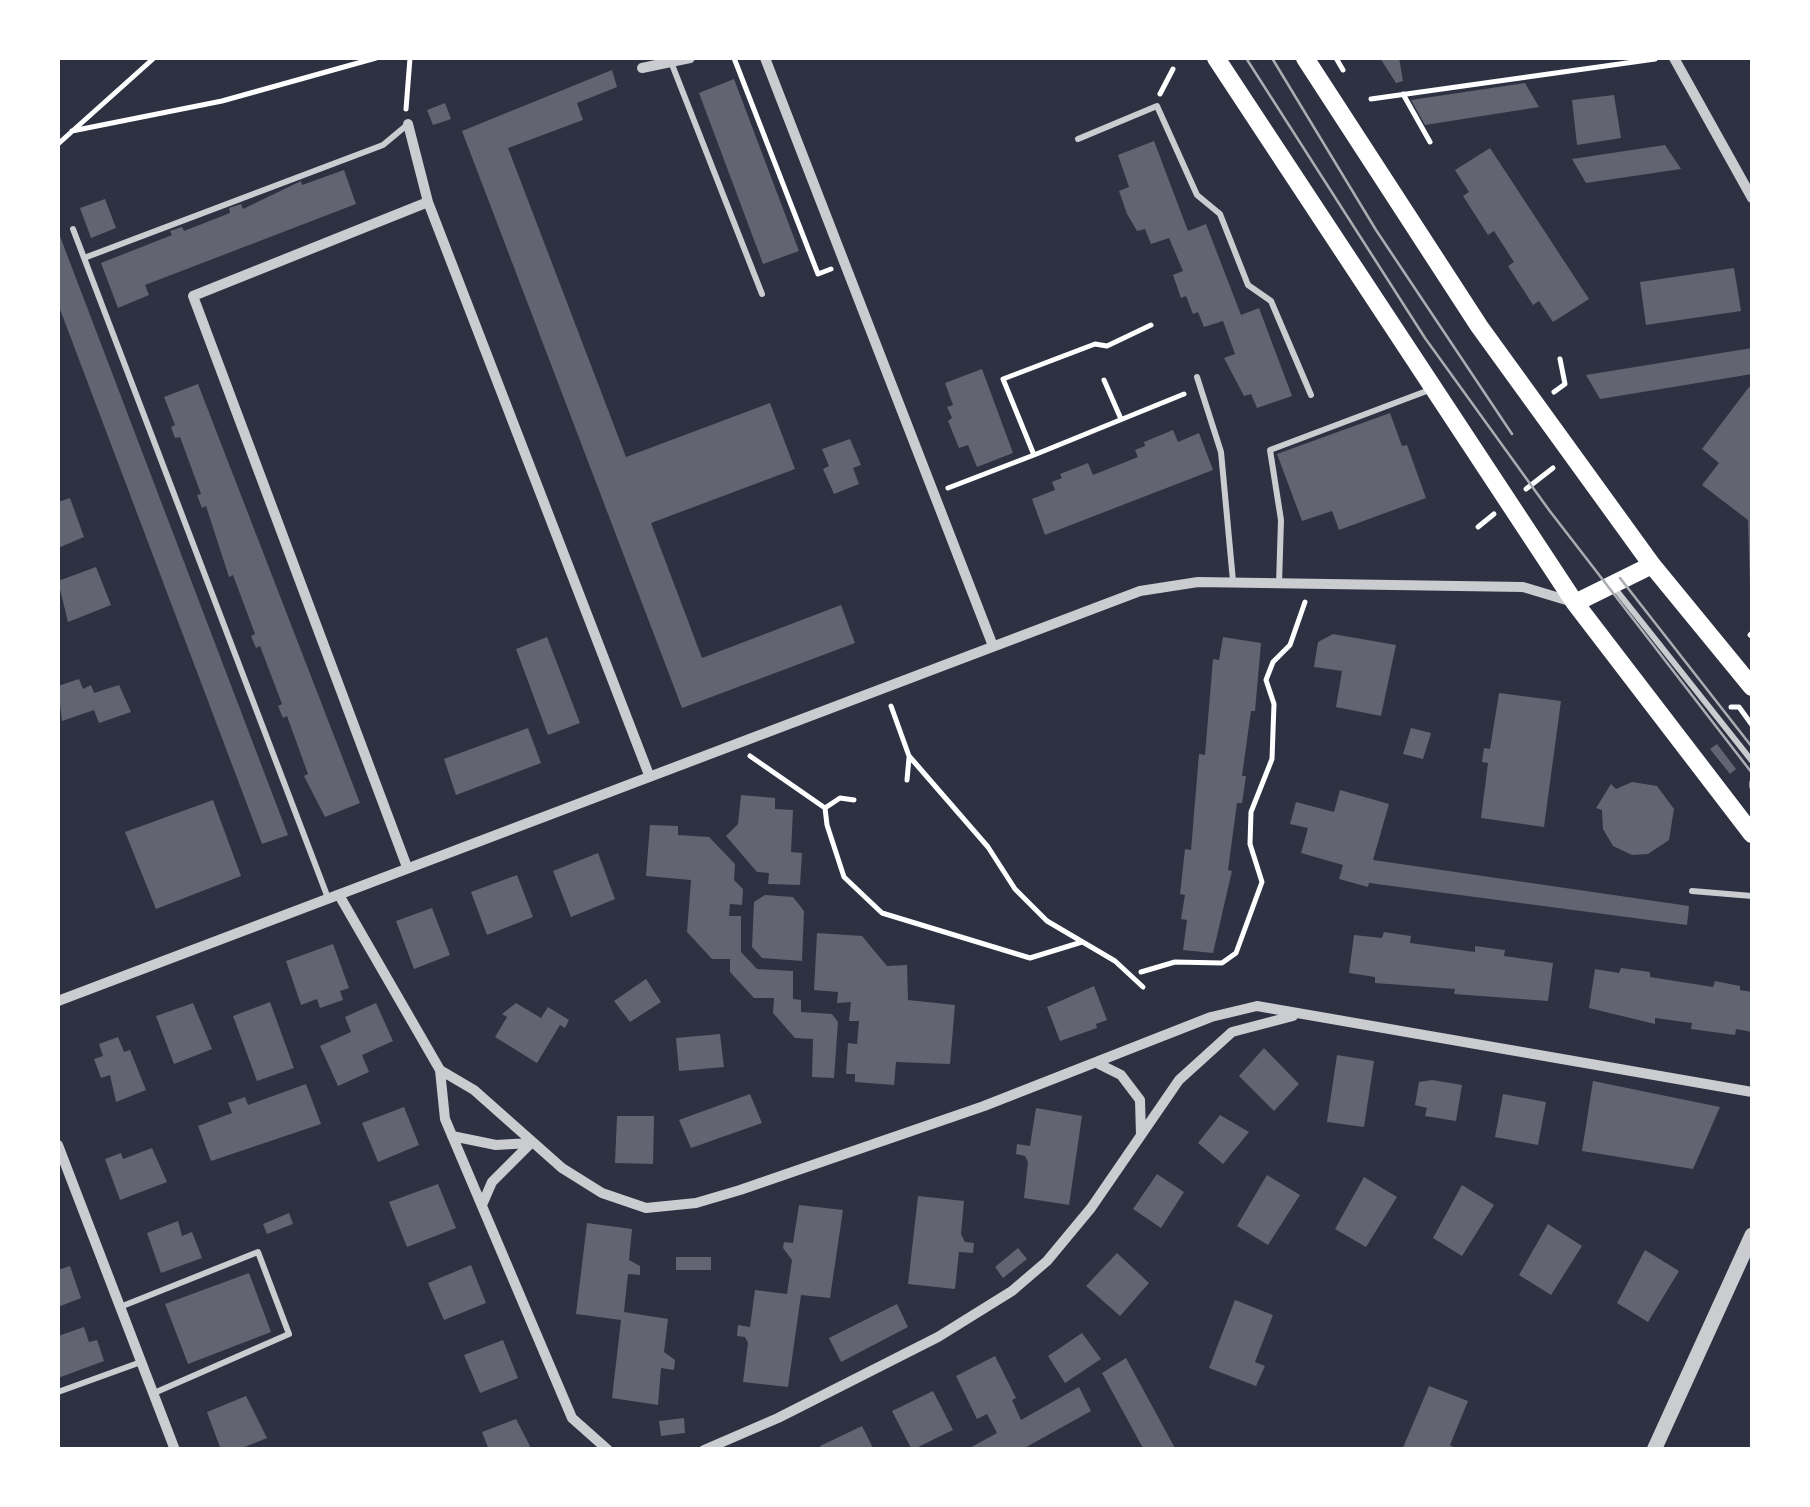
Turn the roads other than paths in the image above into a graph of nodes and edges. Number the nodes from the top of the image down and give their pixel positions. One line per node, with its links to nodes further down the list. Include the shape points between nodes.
1 (690, 58): 6 (street)
2 (765, 58): 23 (street)
3 (1216, 58): 16 (main road)
4 (1306, 58): 18 (main road, via 1478,326)
5 (1671, 58): 10 (street)
6 (670, 62): 7 (street); 14 (lane)
7 (642, 68)
8 (408, 124): 11 (street); 13 (lane, via 383,146)
9 (1078, 139): 17 (lane, via 1157,106 1197,195 1220,214 1248,285 1271,301)
10 (1752, 198)
11 (428, 202): 26 (street); 28 (street, via 193,296)
12 (73, 229): 13 (lane)
13 (84, 258): 30 (lane)
14 (762, 294)
15 (1197, 377): 19 (lane, via 1220,452)
16 (1433, 389): 20 (lane, via 1270,450 1281,520); 22 (main road)
17 (1310, 395)
18 (1652, 565): 21 (main road); 24 (main road)
19 (1232, 583): 20 (street); 23 (street, via 1140,591)
20 (1280, 584): 22 (street, via 1522,587)
21 (1612, 586): 22 (main road); 25 (lane)
22 (1575, 603): 27 (main road)
23 (993, 646): 26 (street)
24 (1752, 687)
25 (1752, 761)
26 (649, 775): 28 (street)
27 (1752, 834)
28 (407, 867): 30 (street)
29 (1692, 891): 31 (lane)
30 (334, 896): 32 (street); 35 (street)
31 (1752, 896)
32 (58, 1000)
33 (1294, 1016): 34 (street, via 1256,1006); 36 (street); 38 (street, via 1232,1032 1179,1080)
34 (1098, 1063): 38 (street, via 1121,1076 1140,1100); 39 (street, via 696,1203 646,1208 602,1192)
35 (440, 1070): 37 (street); 39 (street, via 474,1090)
36 (1752, 1092)
37 (452, 1136): 39 (street); 41 (street)
38 (1140, 1136): 49 (street, via 1080,1221 1012,1290 938,1337)
39 (531, 1143): 41 (street, via 492,1182)
40 (58, 1145): 43 (street)
41 (482, 1205): 48 (street, via 572,1418)
42 (1752, 1235): 50 (street)
43 (120, 1306): 44 (street); 46 (lane, via 258,1252 289,1334)
44 (141, 1362): 45 (lane); 46 (street)
45 (58, 1392)
46 (153, 1394): 47 (street)
47 (174, 1450)
48 (608, 1450)
49 (704, 1450)
50 (1654, 1450)

